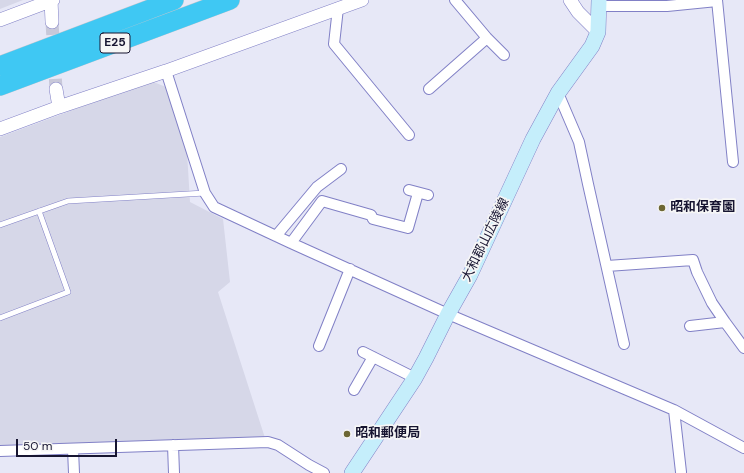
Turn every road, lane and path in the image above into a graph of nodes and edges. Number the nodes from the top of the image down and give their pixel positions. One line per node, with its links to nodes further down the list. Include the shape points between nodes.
1 (51, 0): 10 (street); 11 (street)
2 (174, 0): 15 (highway, E25)
3 (230, 0): 17 (highway, E25)
4 (362, 0): 9 (street)
5 (455, 0): 13 (street)
6 (570, 0): 12 (street)
7 (717, 0): 8 (street, via 667,6); 24 (street)
8 (599, 3): 12 (main road, 大和郡山広陵線)
9 (338, 8): 16 (street); 23 (street, via 334,44)
10 (0, 20)
11 (52, 22)
12 (598, 32): 20 (main road, 大和郡山広陵線, via 592,46)
13 (487, 38): 14 (street); 19 (street)
14 (504, 55)
15 (0, 66)
16 (166, 71): 21 (street); 26 (street)
17 (0, 86)
18 (56, 89): 21 (street)
19 (429, 89)
20 (558, 93): 32 (street, via 579,142); 34 (main road, 大和郡山広陵線, via 533,138 470,275)
21 (59, 107): 22 (street)
22 (0, 129)
23 (409, 135)
24 (732, 162)
25 (341, 169): 30 (street, via 318,187)
26 (205, 193): 28 (lane, via 68,201); 30 (street, via 214,207)
27 (418, 193): 31 (street, via 408,228 322,201)
28 (39, 211): 29 (lane); 35 (lane, via 68,292)
29 (0, 226)
30 (276, 236): 31 (street)
31 (291, 243): 33 (street)
32 (607, 266): 36 (street, via 693,260 712,303); 38 (street)
33 (350, 269): 34 (street); 39 (street)
34 (448, 314): 43 (main road, 大和郡山広陵線); 45 (street)
35 (0, 318)
36 (725, 322): 37 (street); 40 (street)
37 (690, 326)
38 (624, 344)
39 (319, 346)
40 (744, 348)
41 (363, 352): 42 (street)
42 (373, 357): 43 (street); 44 (street)
43 (415, 378): 54 (main road, 大和郡山広陵線)
44 (354, 390)
45 (674, 410): 47 (street); 50 (street)
46 (173, 445): 48 (street); 52 (street); 53 (street, via 268,442 278,445)
47 (744, 448)
48 (73, 449): 49 (street); 51 (street)
49 (0, 451)
50 (681, 472)
51 (74, 473)
52 (174, 473)
53 (324, 473)
54 (352, 473)

